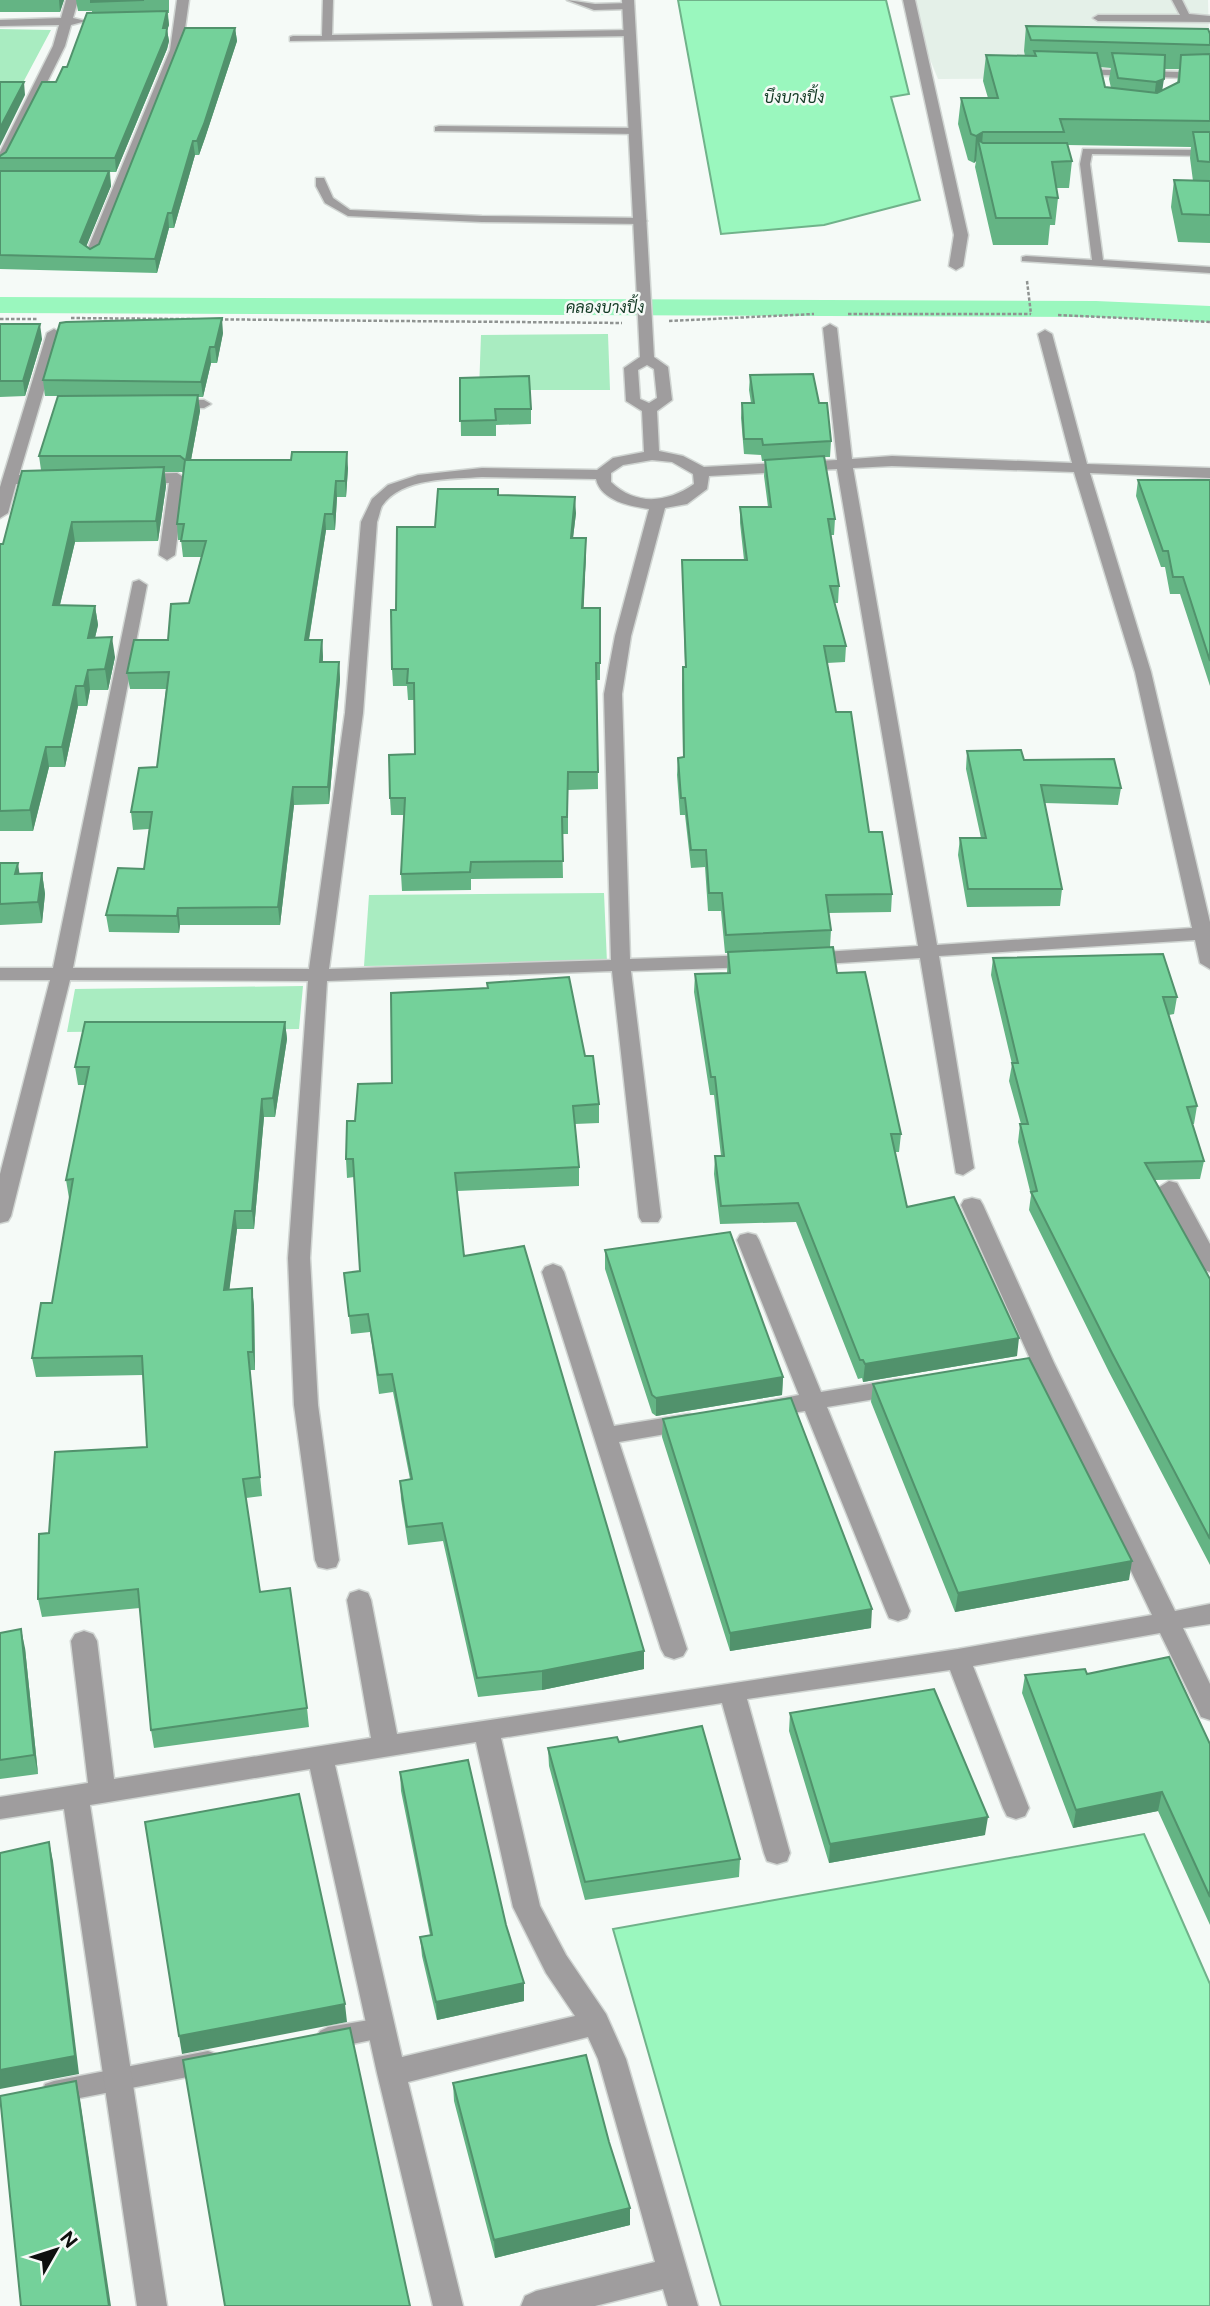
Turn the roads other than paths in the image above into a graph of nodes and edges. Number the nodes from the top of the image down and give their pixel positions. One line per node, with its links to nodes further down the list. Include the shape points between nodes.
1 (72, 0): 14 (street)
2 (183, 0): 8 (street)
3 (328, 0): 18 (lane)
4 (572, 0): 7 (lane, via 594,6)
5 (909, 0): 33 (street, via 961,234)
6 (1177, 0): 10 (lane)
7 (628, 3): 16 (street)
8 (180, 18): 11 (street); 30 (street, via 176,50 116,179)
9 (1098, 18): 10 (lane)
10 (1188, 18): 12 (lane)
11 (166, 19)
12 (1210, 19)
13 (96, 21): 14 (street)
14 (68, 22): 15 (street); 27 (street)
15 (0, 23)
16 (631, 38): 18 (lane); 19 (lane); 23 (street)
17 (293, 39): 18 (lane)
18 (327, 39)
19 (438, 46)
20 (1069, 71): 21 (lane, via 1101,78)
21 (1210, 76)
22 (439, 129): 23 (lane)
23 (636, 131): 29 (street)
24 (1210, 153): 26 (lane, via 1093,149 1084,154)
25 (1072, 164): 26 (lane)
26 (1085, 164): 32 (lane)
27 (0, 165)
28 (320, 180): 29 (lane, via 333,207 348,213)
29 (642, 221): 38 (street, via 640,282)
30 (90, 258)
31 (1026, 259): 32 (lane)
32 (1098, 264): 34 (lane)
33 (956, 266)
34 (1210, 270)
35 (830, 328): 43 (street)
36 (54, 333): 50 (street, via 39,405)
37 (1045, 334): 44 (street)
38 (647, 359): 41 (street, via 661,367 665,400); 41 (street, via 631,368 633,401)
39 (151, 404): 40 (street)
40 (204, 404)
41 (649, 409): 42 (street)
42 (652, 455): 45 (street, via 682,459); 47 (street, via 619,460)
43 (844, 463): 44 (street); 45 (street); 56 (street)
44 (1080, 466): 46 (street); 55 (street, via 1143,672)
45 (701, 472): 51 (street, via 702,486 696,493)
46 (1210, 473)
47 (602, 475): 51 (street, via 601,482 615,496); 61 (street, via 455,473 422,477 377,501 369,522 354,713)
48 (66, 479): 50 (street)
49 (121, 479): 53 (street, via 177,478)
50 (10, 480): 52 (street)
51 (658, 504): 58 (street, via 623,636 613,694)
52 (0, 513)
53 (167, 555)
54 (139, 585): 59 (street)
55 (1206, 933): 56 (street); 57 (street)
56 (929, 953): 58 (street); 62 (street)
57 (1210, 963)
58 (621, 967): 61 (street); 66 (street)
59 (62, 973): 60 (street); 61 (street); 65 (street)
60 (0, 974)
61 (318, 975): 77 (street, via 299,1258 306,1405)
62 (963, 1168)
63 (1169, 1188): 68 (street)
64 (972, 1205): 70 (street)
65 (0, 1216)
66 (650, 1217)
67 (748, 1240): 73 (street)
68 (1210, 1264)
69 (553, 1272): 76 (street)
70 (1043, 1363): 71 (street); 81 (street)
71 (1016, 1367)
72 (921, 1383): 73 (street)
73 (813, 1401): 74 (street); 79 (street)
74 (748, 1412)
75 (709, 1418): 76 (street)
76 (605, 1436): 83 (street)
77 (327, 1560)
78 (359, 1600): 88 (street)
79 (898, 1611)
80 (1210, 1614): 81 (street)
81 (1168, 1622): 84 (street); 86 (street)
82 (84, 1641): 90 (street)
83 (674, 1649)
84 (958, 1659): 85 (street); 92 (street)
85 (732, 1691): 87 (street); 93 (street)
86 (1210, 1710)
87 (487, 1733): 88 (street); 94 (street, via 527,1907 556,1964)
88 (386, 1747): 89 (street)
89 (320, 1756): 90 (street); 95 (street)
90 (88, 1794): 91 (street); 99 (street)
91 (0, 1808)
92 (1016, 1808)
93 (777, 1853)
94 (596, 2023): 98 (street); 101 (street, via 612,2059)
95 (382, 2028): 96 (lane); 98 (street)
96 (302, 2043)
97 (237, 2056): 99 (lane)
98 (391, 2073): 103 (street)
99 (118, 2079): 100 (lane); 102 (street)
100 (28, 2097)
101 (674, 2272): 104 (street); 105 (street)
102 (152, 2306)
103 (448, 2306)
104 (536, 2306)
105 (683, 2306)

